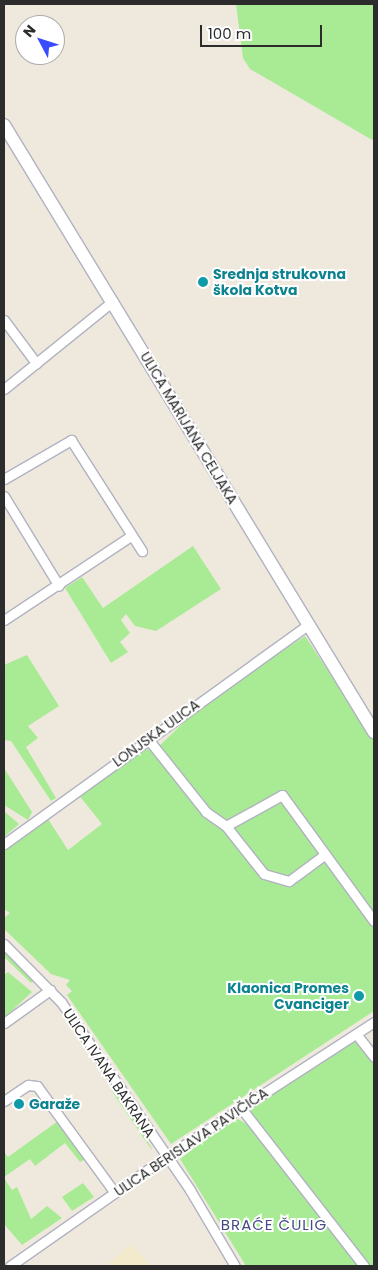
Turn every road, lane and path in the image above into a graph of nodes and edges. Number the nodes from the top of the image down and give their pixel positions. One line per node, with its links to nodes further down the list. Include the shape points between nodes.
1 (4, 125): 2 (main road, ULICA MARIJANA CELJAKA)
2 (113, 302): 4 (street); 12 (main road, ULICA MARIJANA CELJAKA)
3 (4, 320): 4 (street)
4 (36, 364): 5 (street)
5 (4, 389)
6 (4, 479): 8 (street, via 71,440 131,528)
7 (4, 496): 10 (street)
8 (131, 536): 9 (street); 10 (street)
9 (142, 552)
10 (59, 586): 11 (street)
11 (4, 620)
12 (309, 624): 13 (main road, ULICA MARIJANA CELJAKA); 14 (street, LONJSKA ULICA)
13 (374, 732)
14 (148, 739): 15 (street, via 210,817); 16 (street, LONJSKA ULICA)
15 (226, 826): 17 (street, via 253,864 278,880 296,878); 17 (street, via 280,794)
16 (4, 844)
17 (324, 855): 18 (street)
18 (374, 921)
19 (4, 944): 20 (street, ULICA IVANA BAKRANA)
20 (50, 990): 22 (street); 27 (street, ULICA IVANA BAKRANA)
21 (374, 1022): 23 (street, ULICA BERISLAVA PAVIČIĆA)
22 (4, 1023)
23 (357, 1034): 24 (street); 26 (street, ULICA BERISLAVA PAVIČIĆA)
24 (374, 1057)
25 (4, 1101): 28 (street, via 28,1085 37,1086)
26 (241, 1108): 27 (street, ULICA BERISLAVA PAVIČIĆA); 31 (street)
27 (167, 1156): 28 (street, ULICA BERISLAVA PAVIČIĆA); 30 (street, ULICA IVANA BAKRANA)
28 (114, 1193): 29 (street, ULICA BERISLAVA PAVIČIĆA)
29 (10, 1266)
30 (235, 1266)
31 (364, 1266)

